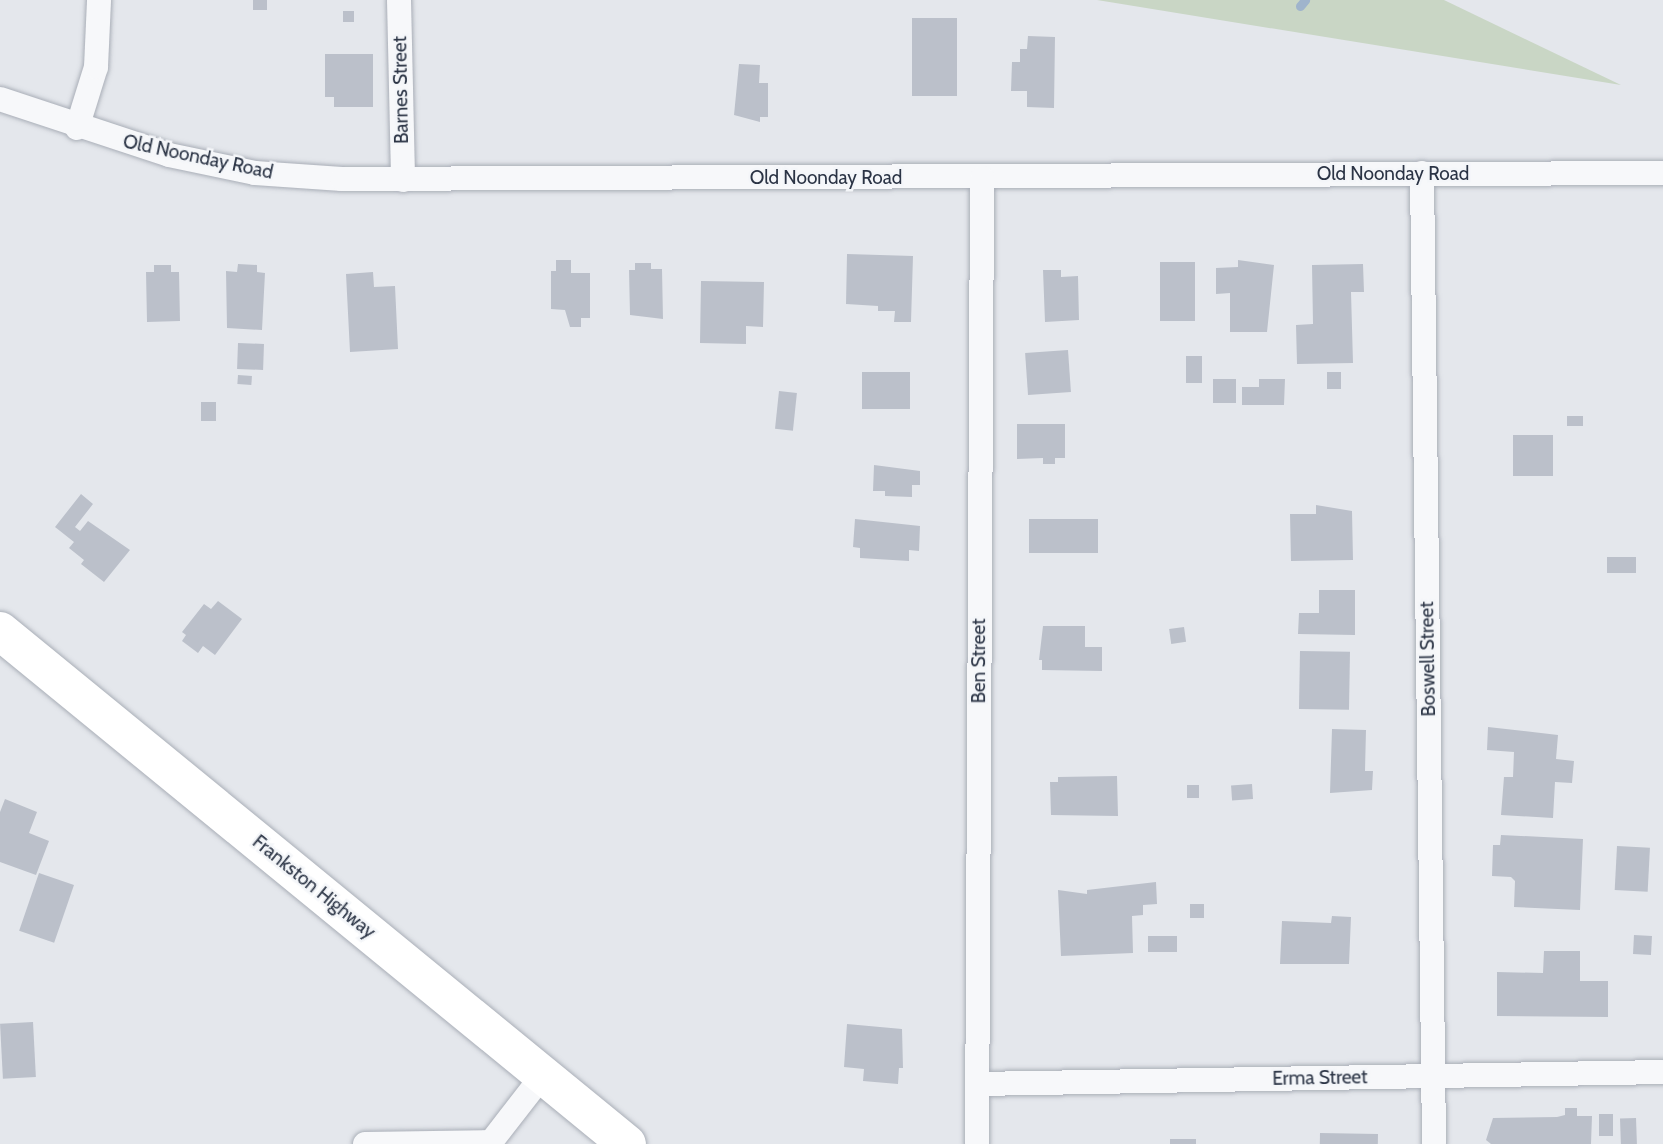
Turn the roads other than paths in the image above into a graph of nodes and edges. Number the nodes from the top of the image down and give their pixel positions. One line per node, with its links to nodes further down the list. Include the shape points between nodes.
1 (99, 0): 4 (street, via 96,67)
2 (400, 0): 8 (street, Barnes Street)
3 (0, 99): 4 (street, Old Noonday Road)
4 (77, 128): 8 (street, Old Noonday Road, via 169,155 255,173)
5 (1422, 173): 6 (street, Old Noonday Road); 7 (street, Old Noonday Road); 12 (street, Boswell Street)
6 (1663, 173)
7 (982, 177): 8 (street, Old Noonday Road); 13 (street, Ben Street)
8 (403, 180)
9 (0, 631): 11 (main road, Frankston Highway)
10 (1663, 1072): 12 (street, Erma Street)
11 (543, 1075): 14 (street); 16 (main road, Frankston Highway)
12 (1434, 1076): 13 (street, Erma Street); 18 (street, Boswell Street)
13 (977, 1084): 17 (street, Ben Street)
14 (491, 1143): 15 (street)
15 (365, 1144)
16 (628, 1144)
17 (977, 1144)
18 (1434, 1144)

